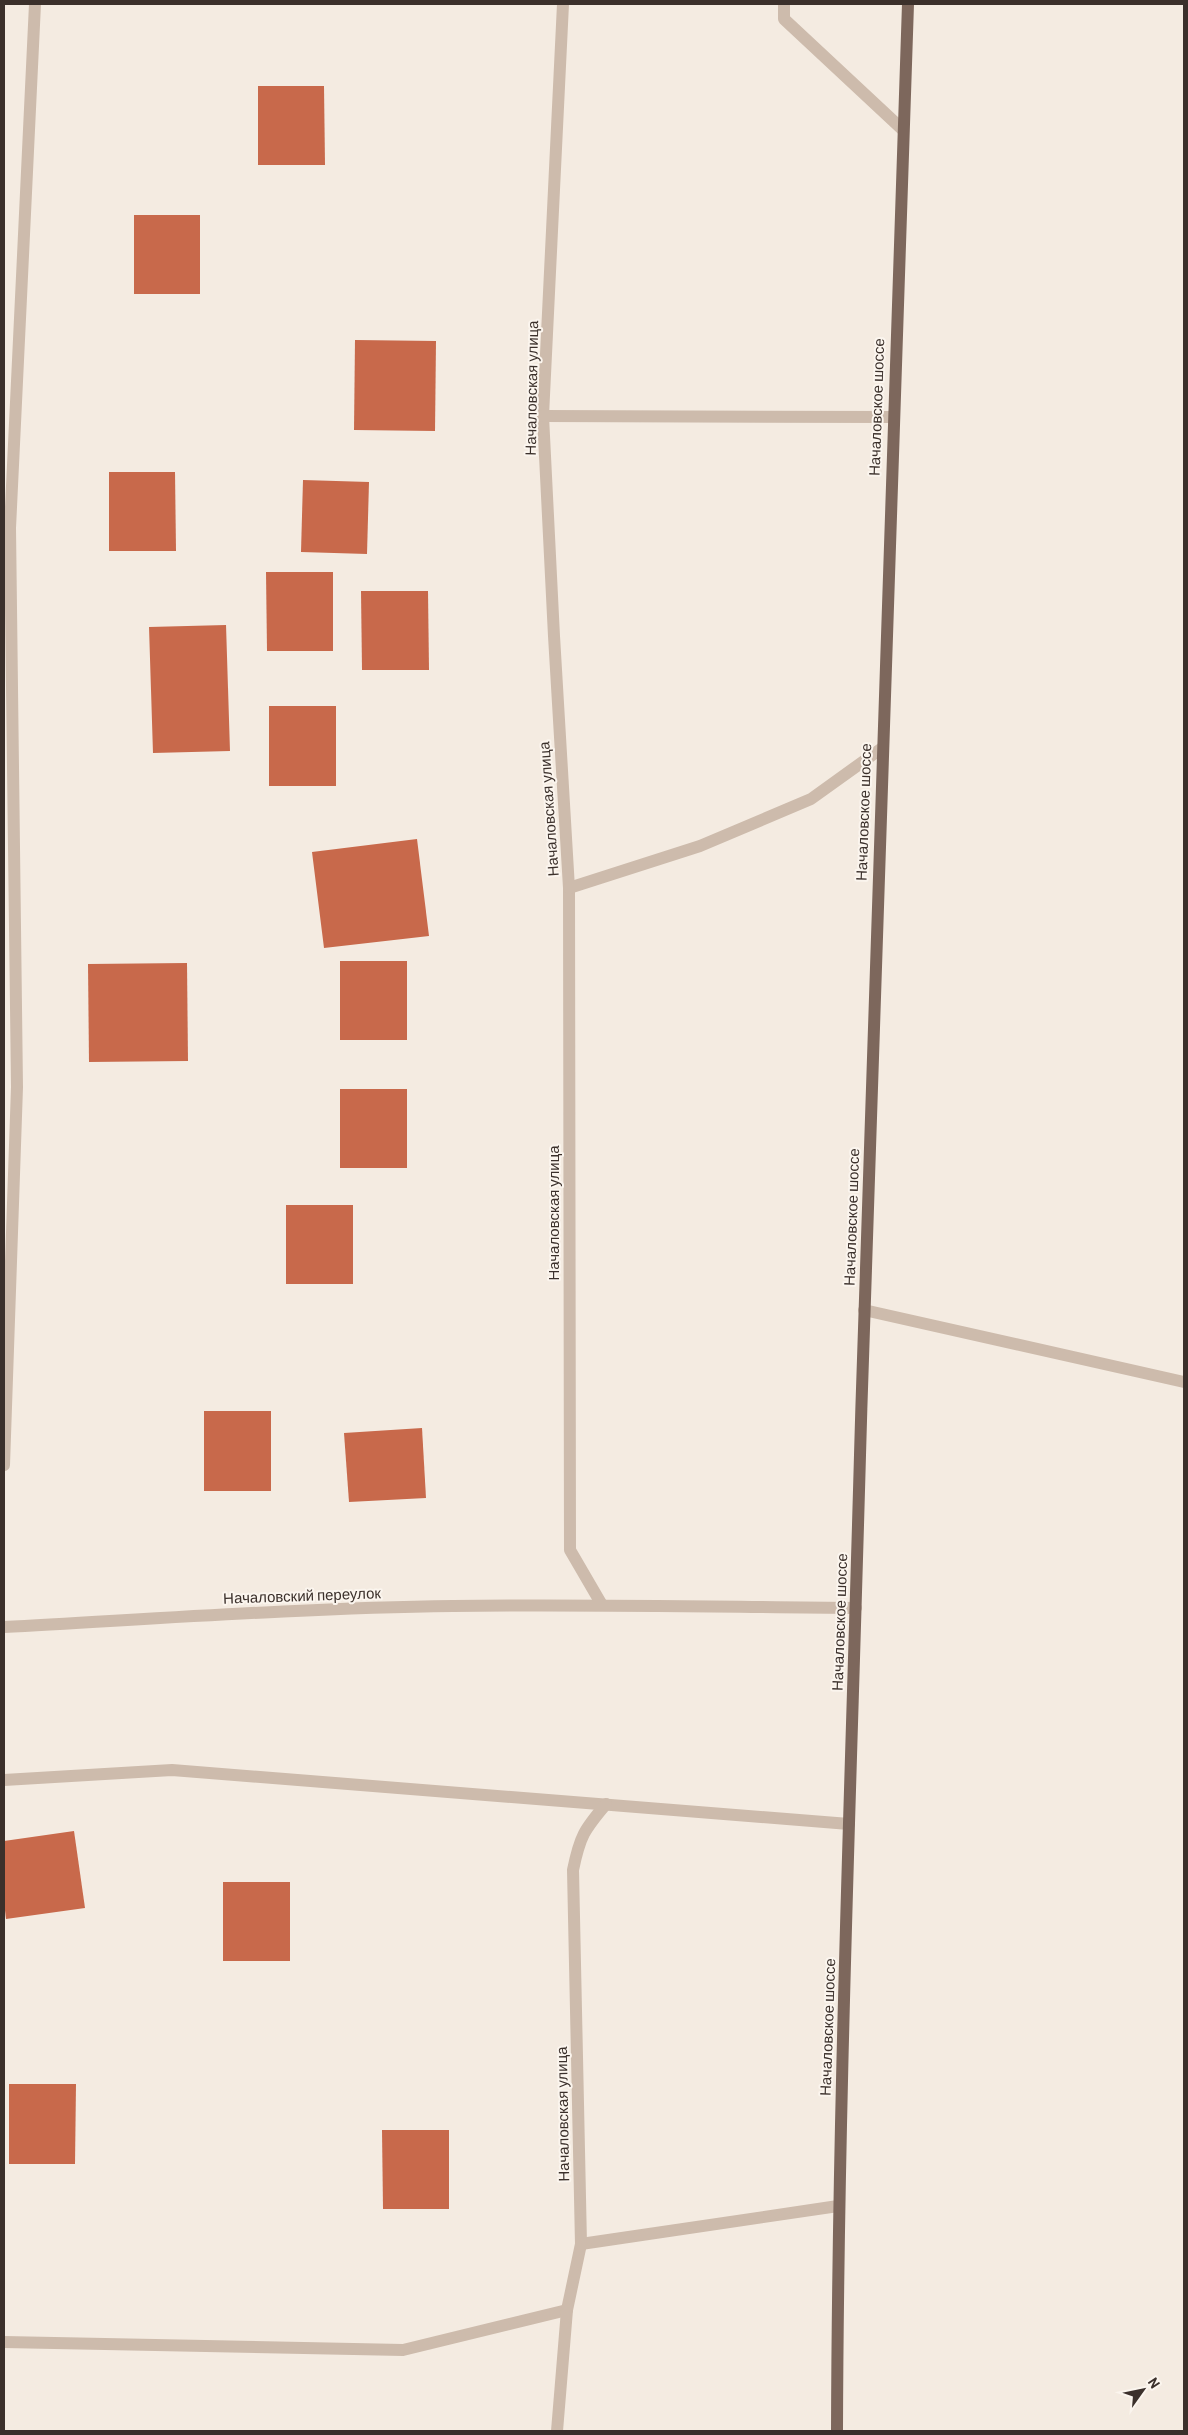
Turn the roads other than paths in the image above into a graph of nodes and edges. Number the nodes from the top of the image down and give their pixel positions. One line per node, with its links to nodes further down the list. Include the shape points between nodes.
1 (35, 4): 12 (street, via 10,528 17,1087)
2 (563, 4): 6 (street, Началовская улица)
3 (784, 4): 5 (street, via 784,19)
4 (908, 4): 5 (main road, Началовское шоссе)
5 (903, 130): 7 (main road, Началовское шоссе)
6 (544, 416): 7 (street); 9 (street, Началовская улица)
7 (892, 417): 8 (main road, Началовское шоссе)
8 (882, 748): 9 (street, via 811,799 700,846); 10 (main road, Началовское шоссе)
9 (569, 888): 13 (street, Началовская улица, via 570,1550)
10 (864, 1310): 11 (street); 14 (main road, Началовское шоссе)
11 (1184, 1382)
12 (4, 1465)
13 (602, 1605): 14 (street, Началовский переулок); 15 (street, Началовский переулок, via 277,1612)
14 (856, 1608): 18 (main road, Началовское шоссе)
15 (4, 1627)
16 (4, 1780): 17 (street, via 172,1770)
17 (606, 1804): 18 (street); 20 (street, Началовская улица, via 579,1841 573,1870)
18 (849, 1824): 19 (main road, Началовское шоссе)
19 (838, 2206): 20 (street); 24 (main road, Началовское шоссе)
20 (580, 2244): 21 (street, Началовская улица)
21 (567, 2310): 22 (street, via 403,2350); 23 (street, Началовская улица)
22 (4, 2342)
23 (557, 2431)
24 (837, 2431)

